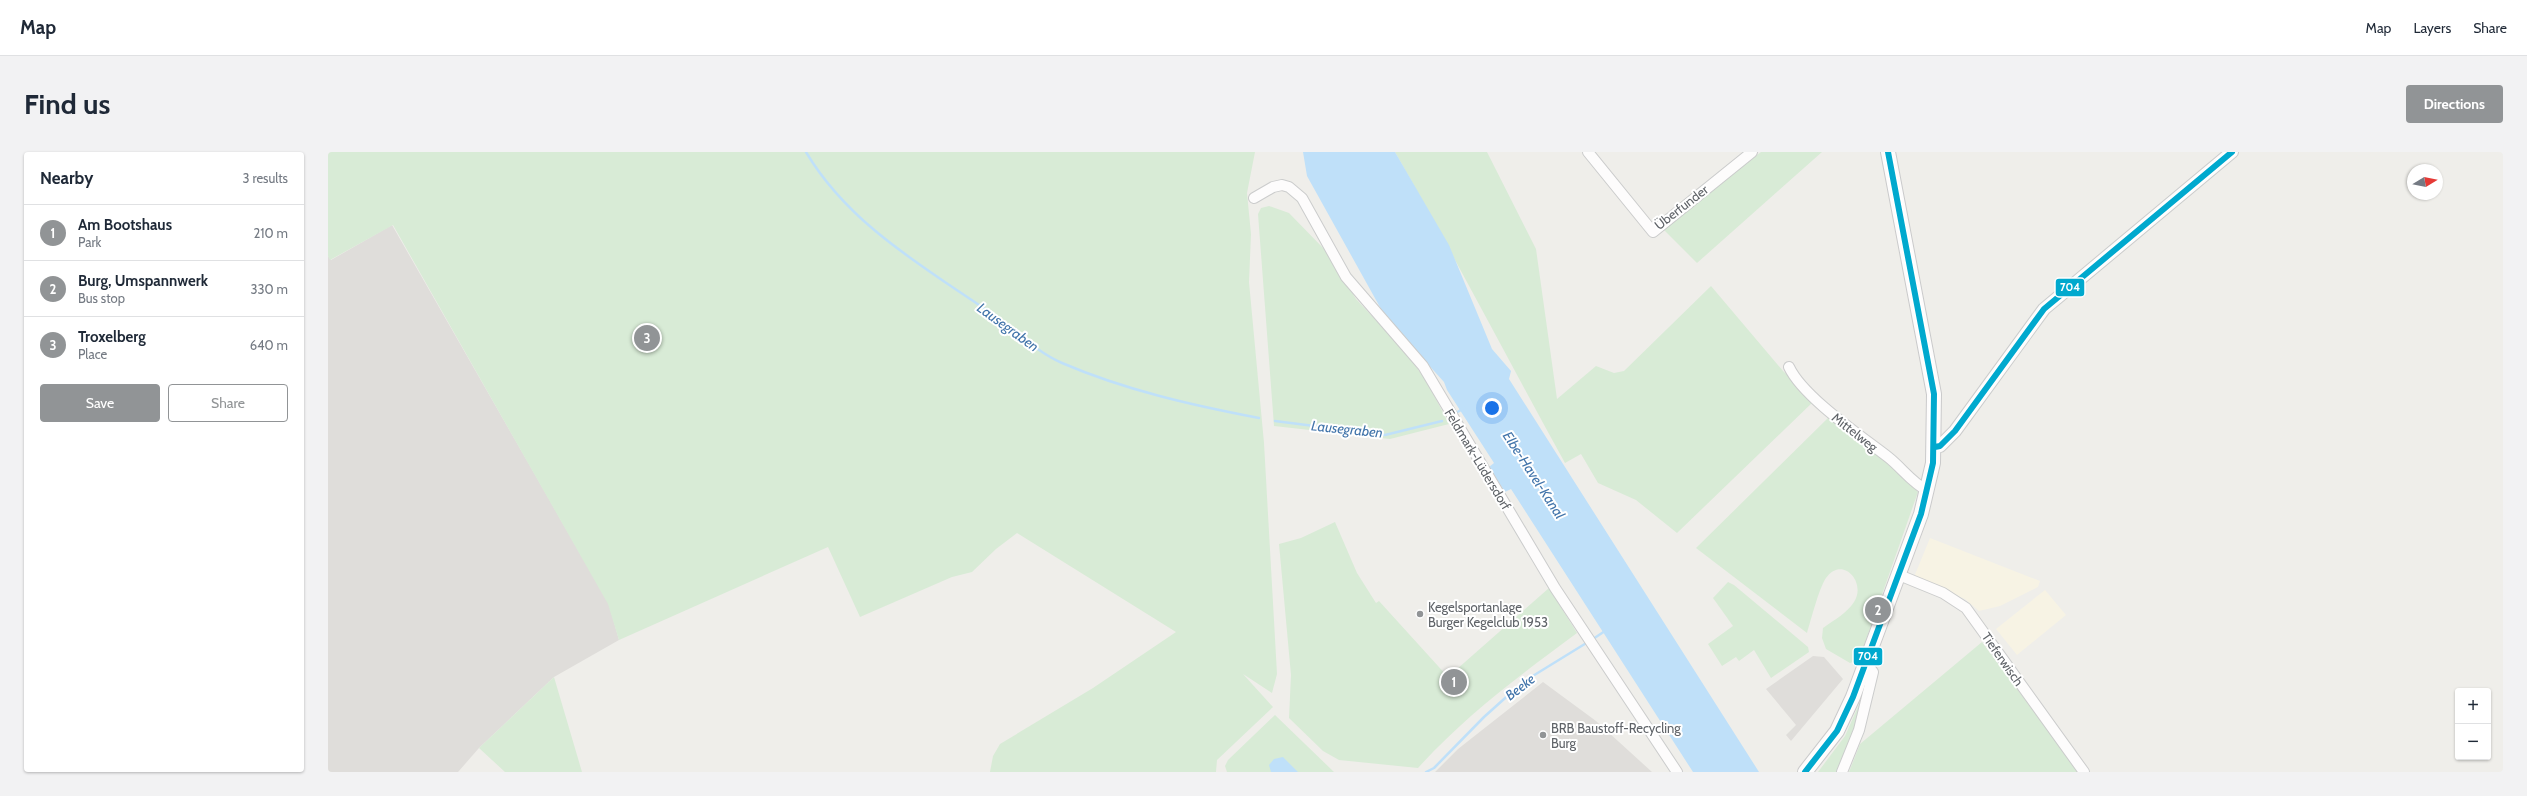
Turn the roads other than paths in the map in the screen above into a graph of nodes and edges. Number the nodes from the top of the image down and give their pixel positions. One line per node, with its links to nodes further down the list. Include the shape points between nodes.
1 (1588, 152): 2 (street, Überfunder, via 1653,232)
2 (1752, 152)
3 (1888, 152): 7 (main road, via 1931,372 1935,402)
4 (2232, 152): 7 (street, via 2044,309 1955,431 1940,446)
5 (1254, 198): 11 (street, Feldmark-Lüdersdorf, via 1282,185 1289,187 1302,198 1346,277 1423,366 1555,588)
6 (1789, 367): 8 (street, Mittelweg, via 1794,376 1830,412 1889,458 1919,487)
7 (1935, 447): 8 (main road)
8 (1928, 491): 9 (main road)
9 (1899, 575): 10 (main road); 14 (street, Tieferwisch, via 1943,593 1966,608)
10 (1866, 663): 12 (main road, via 1837,730); 13 (street, via 1873,672 1866,706)
11 (1677, 772)
12 (1805, 772)
13 (1842, 772)
14 (2084, 772)

